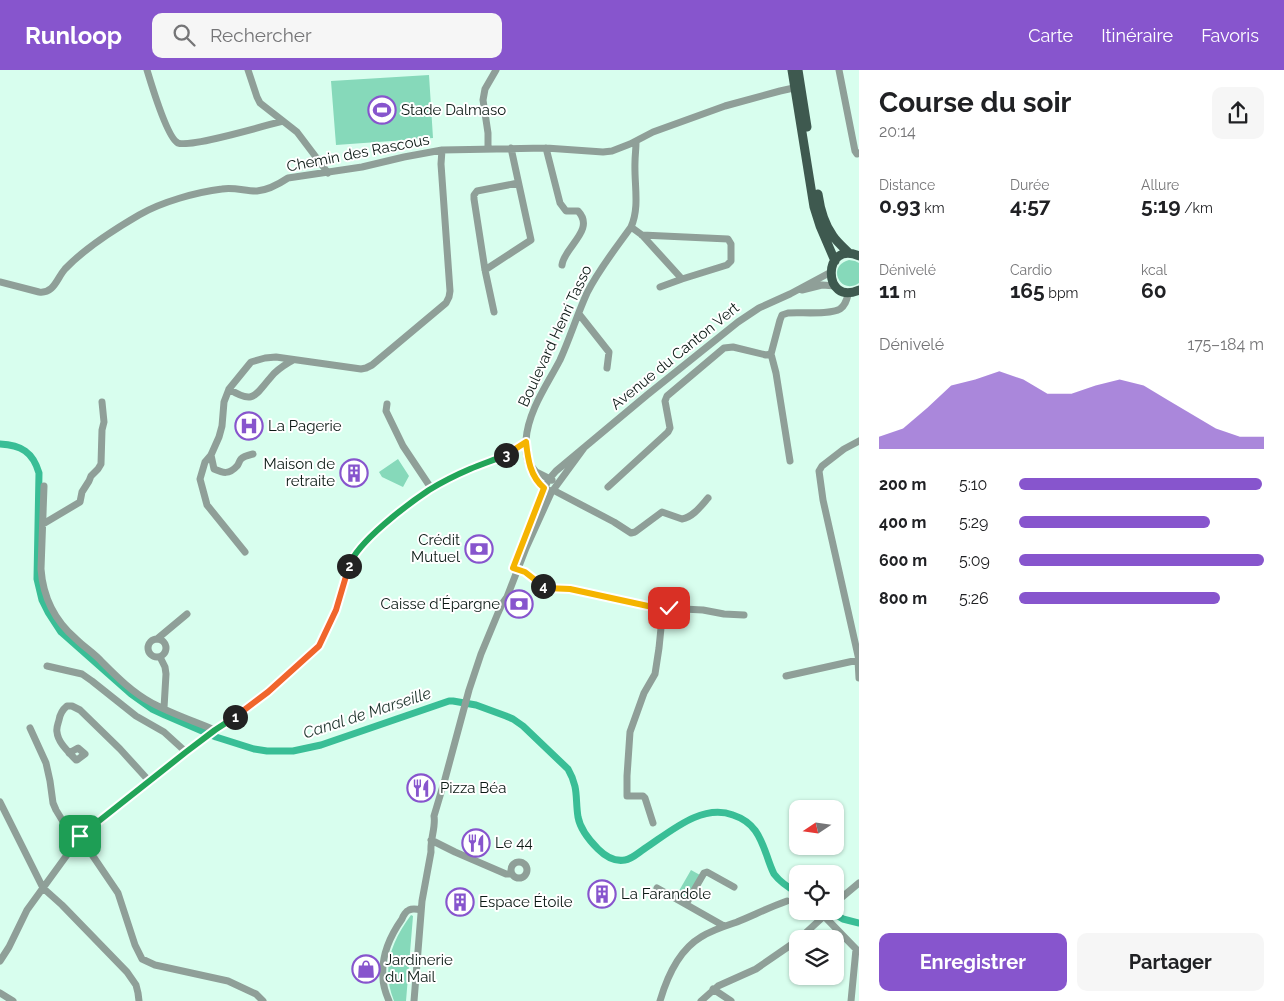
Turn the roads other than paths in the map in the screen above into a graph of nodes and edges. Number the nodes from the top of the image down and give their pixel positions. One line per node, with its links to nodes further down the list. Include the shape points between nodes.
1 (147, 70): 8 (street, via 166,124 178,143)
2 (248, 70): 8 (street, via 260,103)
3 (496, 70): 12 (street, via 485,89 483,100)
4 (792, 70): 7 (main road)
5 (798, 70): 7 (main road)
6 (839, 70): 14 (street, via 855,151)
7 (798, 87): 9 (street, via 726,106 653,132); 19 (main road, via 820,205 833,236); 21 (main road, via 814,207)
8 (283, 121): 15 (street, via 297,132)
9 (636, 142): 11 (street, Chemin des Rascous, via 603,152); 17 (street, Boulevard Henri Tasso, via 636,208)
10 (512, 148): 11 (street, Chemin des Rascous); 12 (street, Chemin des Rascous); 16 (street)
11 (546, 148): 22 (street, via 560,203 566,210 578,211 583,220 581,233)
12 (488, 149): 13 (street, Chemin des Rascous)
13 (442, 150): 15 (street, Chemin des Rascous); 34 (street, via 450,291 446,302 366,368)
14 (859, 153)
15 (328, 173): 26 (street, Chemin des Rascous, via 288,178 262,190 225,188 154,207 91,247 65,269 51,290 43,293)
16 (518, 183): 23 (street, via 531,240); 23 (street, via 474,194)
17 (631, 227): 18 (street); 32 (street, Boulevard Henri Tasso, via 598,273)
18 (642, 235): 25 (street); 25 (street, via 728,239 731,261)
19 (850, 254): 20 (main road); 21 (main road)
20 (859, 256)
21 (835, 261): 24 (main road)
22 (562, 265)
23 (485, 270): 31 (street)
24 (831, 272): 28 (main road); 30 (street, Avenue du Canton Vert)
25 (682, 279): 27 (street)
26 (0, 282)
27 (660, 286)
28 (836, 286): 29 (main road); 30 (street, Avenue du Canton Vert, via 822,284)
29 (856, 291): 33 (street, via 841,309 782,315)
30 (790, 294): 41 (street, Avenue du Canton Vert, via 759,308 723,332)
31 (494, 312)
32 (579, 314): 35 (street, via 609,352); 40 (street, Boulevard Henri Tasso, via 542,393 527,430)
33 (771, 354): 45 (street); 49 (street, via 724,348 667,396 668,432)
34 (293, 360): 36 (street, via 276,357 251,362); 36 (street, via 280,368 257,394 240,396)
35 (607, 368)
36 (229, 389): 43 (street, via 219,438)
37 (102, 402): 54 (street, via 101,464 82,492 80,502)
38 (387, 404): 50 (street, via 386,411 403,446)
39 (859, 440): 62 (street, via 819,471)
40 (526, 442): 44 (street, Boulevard Henri Tasso); 50 (street)
41 (584, 448): 46 (street, Avenue du Canton Vert); 47 (street, Avenue du Canton Vert)
42 (253, 454): 43 (street, via 241,458 230,472 223,473 214,468)
43 (211, 455): 55 (street, via 205,462 200,479 207,505)
44 (527, 455): 46 (street, via 534,470); 51 (street, Boulevard Henri Tasso, via 532,473)
45 (790, 461)
46 (549, 479): 47 (street); 51 (street, Avenue du Canton Vert)
47 (557, 483): 52 (street, Avenue du Canton Vert)
48 (44, 486): 54 (street)
49 (608, 487)
50 (431, 488): 68 (street, via 382,526 357,552 350,562 336,610 319,646 268,692)
51 (544, 488): 52 (street, Boulevard Henri Tasso); 56 (street, Avenue du Canton Vert)
52 (552, 491): 53 (street, Boulevard Henri Tasso, via 631,532 662,512 686,519); 56 (street, Avenue du Canton Vert)
53 (708, 498)
54 (43, 524): 66 (street, via 43,586 58,619 72,636 138,695)
55 (245, 552)
56 (515, 568): 57 (street, via 546,588 570,589); 75 (street, Avenue du Canton Vert, via 465,707 434,812)
57 (663, 608): 59 (street); 73 (street, via 655,674 644,693 630,732 627,776 628,796 645,798)
58 (187, 614): 60 (street)
59 (744, 615)
60 (157, 639): 61 (street, via 165,645 166,651); 61 (street, via 149,644 148,650 154,657)
61 (160, 657): 66 (street, via 166,674)
62 (859, 660): 64 (street); 65 (street)
63 (47, 666): 69 (street, via 82,674 136,716 164,732)
64 (786, 676)
65 (859, 678)
66 (164, 708): 68 (street)
67 (30, 728): 74 (street, via 46,763 53,804)
68 (212, 732): 69 (street)
69 (186, 752): 71 (street)
70 (69, 753): 71 (street, via 56,729 63,708 72,706 80,710)
71 (150, 782): 74 (street)
72 (0, 802): 79 (street)
73 (653, 822)
74 (78, 840): 79 (street); 95 (street, via 118,893 142,959 155,965 228,981 256,994)
75 (430, 842): 76 (street, via 506,874); 84 (street, Avenue du Canton Vert)
76 (512, 871)
77 (859, 883): 81 (street)
78 (734, 887): 83 (street, via 704,873)
79 (44, 888): 90 (street, via 27,910); 94 (street, via 126,972 136,985)
80 (657, 888): 83 (street)
81 (844, 896)
82 (787, 901): 87 (street)
83 (686, 904): 87 (street)
84 (421, 910): 96 (street, via 409,910 404,915 386,952 383,977); 97 (street, Avenue du Canton Vert)
85 (818, 920): 88 (street)
86 (832, 920): 101 (street, via 856,949)
87 (724, 926): 98 (street, via 699,938 687,949 666,981)
88 (808, 930)
89 (789, 945): 91 (street, via 756,969)
90 (0, 961)
91 (713, 990): 99 (street); 100 (street)
92 (0, 992): 93 (street)
93 (14, 1001)
94 (139, 1001)
95 (263, 1001)
96 (389, 1001)
97 (414, 1001)
98 (660, 1001)
99 (701, 1001)
100 (731, 1001)
101 (851, 1001)

